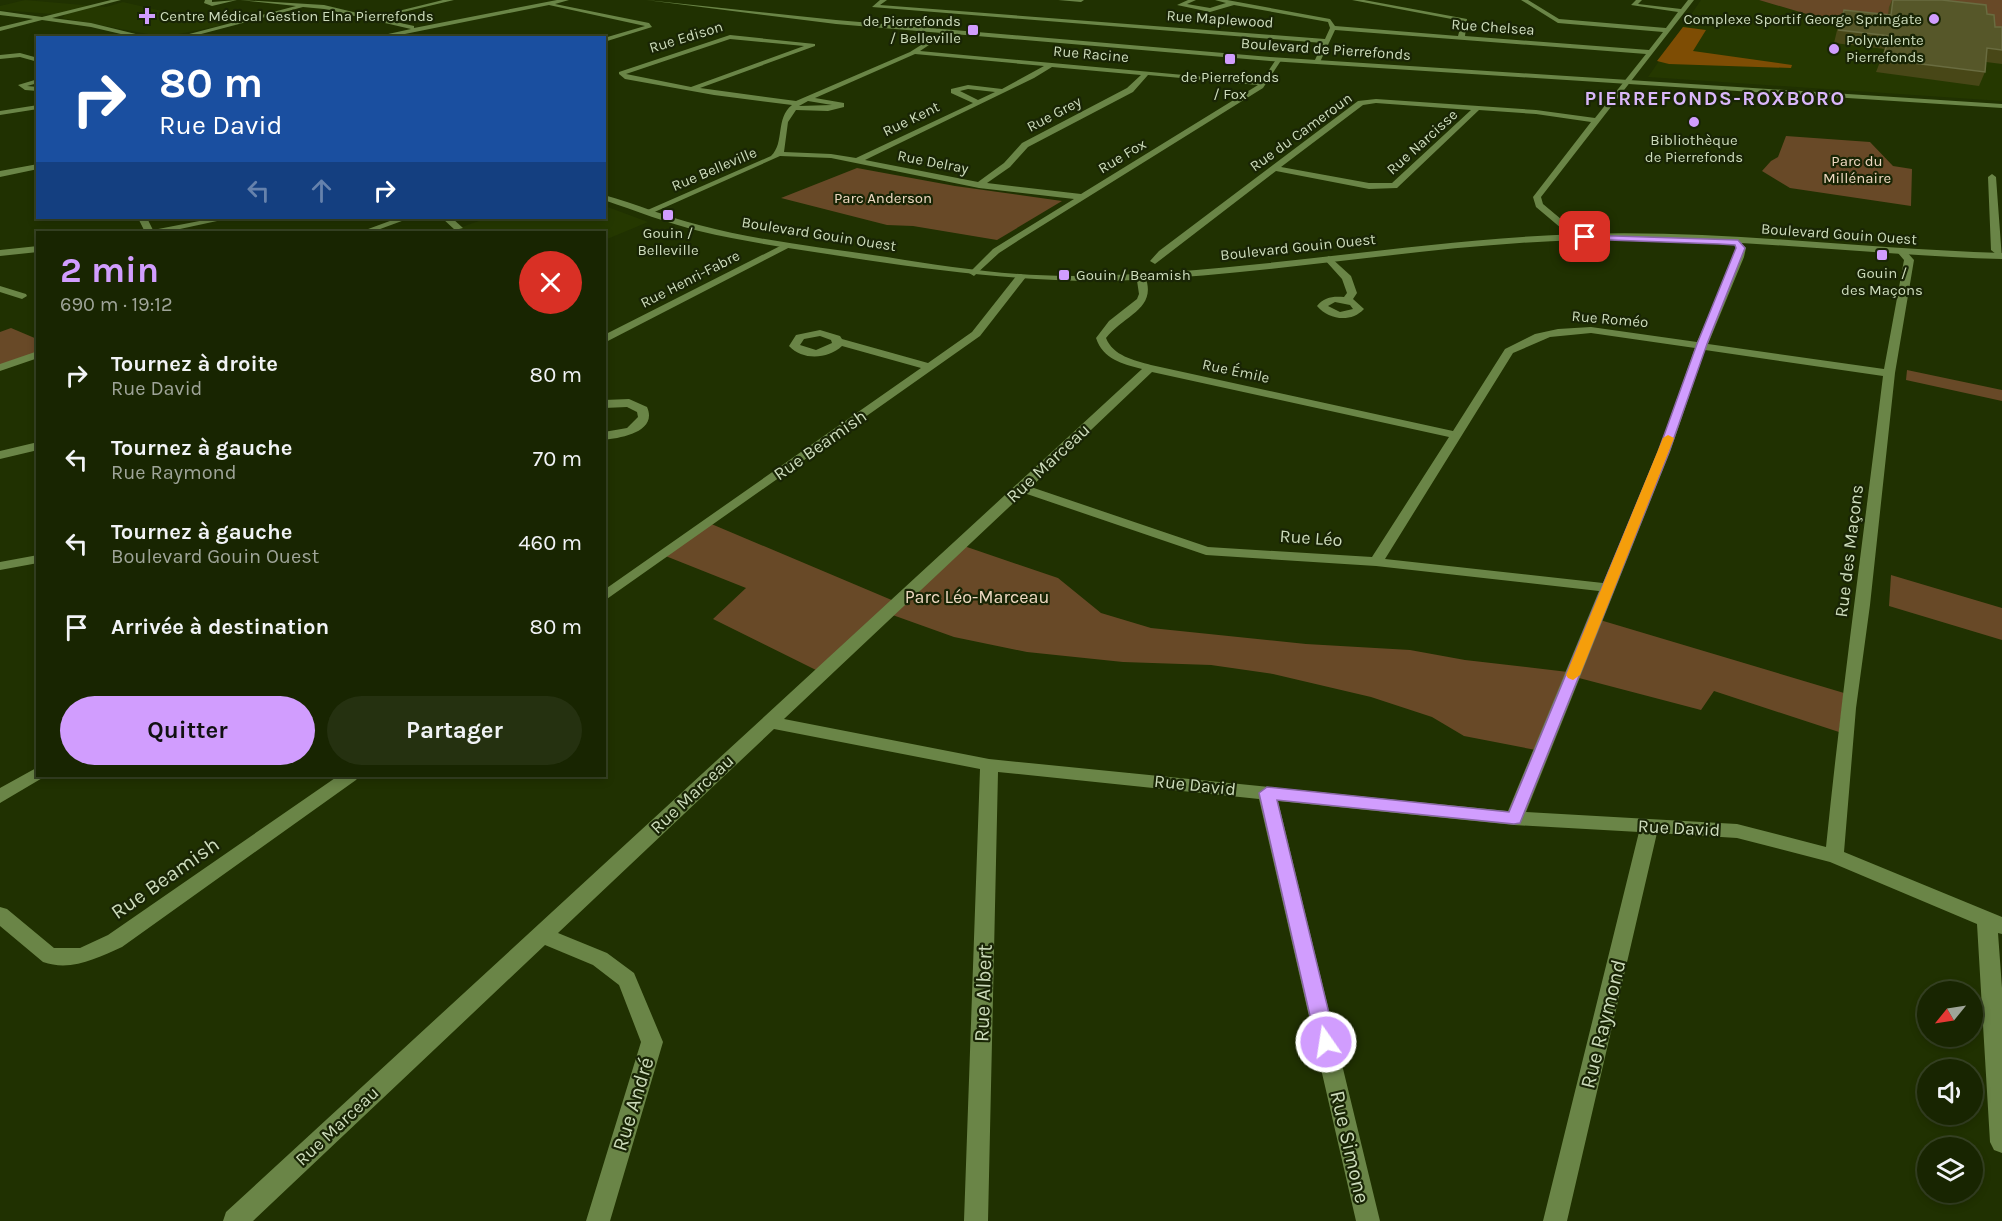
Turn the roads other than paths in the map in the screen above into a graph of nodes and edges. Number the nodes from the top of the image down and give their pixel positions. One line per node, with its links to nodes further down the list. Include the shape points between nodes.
1 (118, 0): 30 (street)
2 (209, 0): 3 (street, via 206,2)
3 (234, 0)
4 (243, 0): 22 (street)
5 (451, 0): 29 (street)
6 (566, 0): 24 (street)
7 (649, 0): 35 (street, Boulevard de Pierrefonds)
8 (780, 0): 9 (street)
9 (790, 0)
10 (884, 0): 41 (street, Rue Maplewood, via 874,6)
11 (1061, 0): 12 (street)
12 (1081, 0)
13 (1193, 0): 23 (street, via 1180,5 1210,10)
14 (1218, 0): 23 (street, Rue Chelsea)
15 (1243, 0): 23 (street)
16 (1355, 0): 25 (street)
17 (1404, 0): 25 (street)
18 (1524, 0): 34 (street, via 1558,21)
19 (1639, 0): 27 (street, via 1634,5)
20 (1690, 0): 27 (street)
21 (337, 1): 26 (street)
22 (309, 2): 26 (street); 37 (street)
23 (1235, 3): 32 (street, Rue Chelsea, via 1330,21)
24 (549, 4): 31 (street); 40 (street, via 649,25)
25 (1388, 6): 39 (street, via 1465,20)
26 (324, 7): 29 (street)
27 (1682, 10): 34 (street)
28 (0, 13): 30 (street)
29 (374, 17): 31 (street)
30 (43, 18): 33 (street); 36 (street)
31 (416, 28): 38 (street)
32 (1334, 28): 39 (street, Rue Chelsea); 41 (street)
33 (0, 29)
34 (1667, 30): 43 (street)
35 (945, 32): 42 (street); 46 (street, Boulevard de Pierrefonds)
36 (138, 36)
37 (184, 36)
38 (382, 36)
39 (1461, 38): 43 (street, Rue Chelsea)
40 (606, 39)
41 (1325, 41): 47 (street)
42 (915, 52): 48 (street, Rue Racine); 57 (street)
43 (1650, 52): 51 (street)
44 (0, 57): 45 (street, via 20,55)
45 (36, 59)
46 (1279, 59): 47 (street, Boulevard de Pierrefonds); 52 (street, Rue Fox)
47 (1317, 62): 51 (street, Boulevard de Pierrefonds)
48 (1051, 64): 49 (street, Rue Racine); 55 (street, Rue Kent)
49 (1146, 73): 52 (street, Rue Racine); 69 (street, Rue Grey, via 1132,89 1025,145 1010,164)
50 (36, 82): 53 (street, via 22,86)
51 (1629, 82): 58 (street, Boulevard de Pierrefonds); 62 (street)
52 (1265, 84): 70 (street, Rue Fox)
53 (36, 89)
54 (692, 89): 54 (street, Rue Edison, via 808,49 813,45 730,38 621,73); 57 (street, Rue Edison)
55 (1003, 91): 56 (street, Rue Kent); 56 (street, Rue Kent, via 968,87 954,91)
56 (977, 102): 64 (street, Rue Kent)
57 (798, 103): 63 (street, Rue Belleville, via 783,125)
58 (2002, 106)
59 (36, 107): 61 (street)
60 (1475, 108): 62 (street, Rue du Cameroun); 66 (street, Rue du Cameroun, via 1361,103); 66 (street, Rue Narcisse, via 1394,186 1374,187)
61 (0, 113)
62 (1597, 121): 79 (street, via 1537,197 1539,205)
63 (779, 154): 64 (street, Rue Delray); 72 (street, Rue Belleville)
64 (857, 160): 69 (street, Rue Delray)
65 (36, 166): 67 (street)
66 (1274, 168): 89 (street, Rue du Cameroun)
67 (0, 174)
68 (1992, 177): 86 (street, via 1996,250)
69 (979, 185): 70 (street, Rue Delray)
70 (1082, 196): 90 (street, Rue Fox, via 1005,245)
71 (606, 198): 72 (street, Boulevard Gouin Ouest)
72 (647, 212): 81 (street, Boulevard Gouin Ouest, via 702,229)
73 (221, 219): 77 (street)
74 (402, 219): 78 (street)
75 (448, 219): 76 (street)
76 (458, 228)
77 (160, 231)
78 (368, 231)
79 (1577, 237): 80 (street, Boulevard Gouin Ouest); 88 (street, Boulevard Gouin Ouest)
80 (1738, 243): 85 (street, Boulevard Gouin Ouest); 98 (street, via 1739,257)
81 (789, 245): 90 (street, Boulevard Gouin Ouest); 96 (street, Rue Henri-Fabre)
82 (36, 249): 83 (street)
83 (14, 252): 84 (street); 87 (street)
84 (0, 253)
85 (1903, 253): 86 (street, Boulevard Gouin Ouest); 103 (street, Rue des Maçons, via 1909,260)
86 (2002, 256)
87 (0, 259)
88 (1329, 259): 91 (street, Boulevard Gouin Ouest); 95 (street, via 1349,282 1352,293)
89 (1155, 261)
90 (974, 273): 92 (street, Boulevard Gouin Ouest)
91 (1140, 276): 92 (street, Boulevard Gouin Ouest); 102 (street, Rue Émile, via 1144,287 1140,303 1128,315 1114,321 1101,338 1102,346 1110,354)
92 (1021, 278): 100 (street, Rue Beamish, via 976,334)
93 (0, 289): 94 (street)
94 (22, 296)
95 (1347, 301)
96 (606, 339)
97 (838, 341): 100 (street)
98 (1702, 344): 103 (street, Rue Roméo); 105 (street, Rue Roméo, via 1591,330 1560,330 1532,337 1509,351); 113 (street, via 1664,452)
99 (36, 355): 101 (street)
100 (930, 367): 114 (street, Rue Beamish)
101 (0, 368)
102 (1150, 368): 105 (street, Rue Émile); 109 (street, Rue Marceau)
103 (1889, 373): 123 (street, Rue des Maçons)
104 (606, 404): 106 (street, via 629,403 643,410 644,415 643,421 629,431)
105 (1456, 435): 111 (street, Rue Roméo)
106 (606, 436)
107 (36, 446): 108 (street)
108 (0, 455)
109 (1021, 488): 111 (street, Rue Léo, via 1206,551); 115 (street, Rue Marceau)
110 (36, 559): 112 (street)
111 (1376, 562): 113 (street, Rue Léo)
112 (0, 566)
113 (1608, 588): 121 (street)
114 (606, 596)
115 (770, 722): 116 (street, Rue David); 126 (street, Rue Marceau)
116 (989, 765): 119 (street, Rue David); 130 (street, Rue Albert)
117 (36, 774): 120 (street)
118 (349, 777): 124 (street, Rue Beamish, via 115,941 82,956 50,956)
119 (1267, 793): 121 (street, Rue David); 131 (street, Rue Simone)
120 (0, 796)
121 (1514, 818): 122 (street, Rue David)
122 (1650, 826): 123 (street, Rue David, via 1737,831); 132 (street, Rue Raymond)
123 (1834, 856): 125 (street, Rue David)
124 (0, 915)
125 (1994, 922): 127 (street)
126 (541, 935): 128 (street, Rue Marceau); 129 (street, Rue André, via 600,959 627,980 652,1042)
127 (2002, 1142)
128 (235, 1221)
129 (598, 1221)
130 (976, 1221)
131 (1368, 1221)
132 (1555, 1221)

